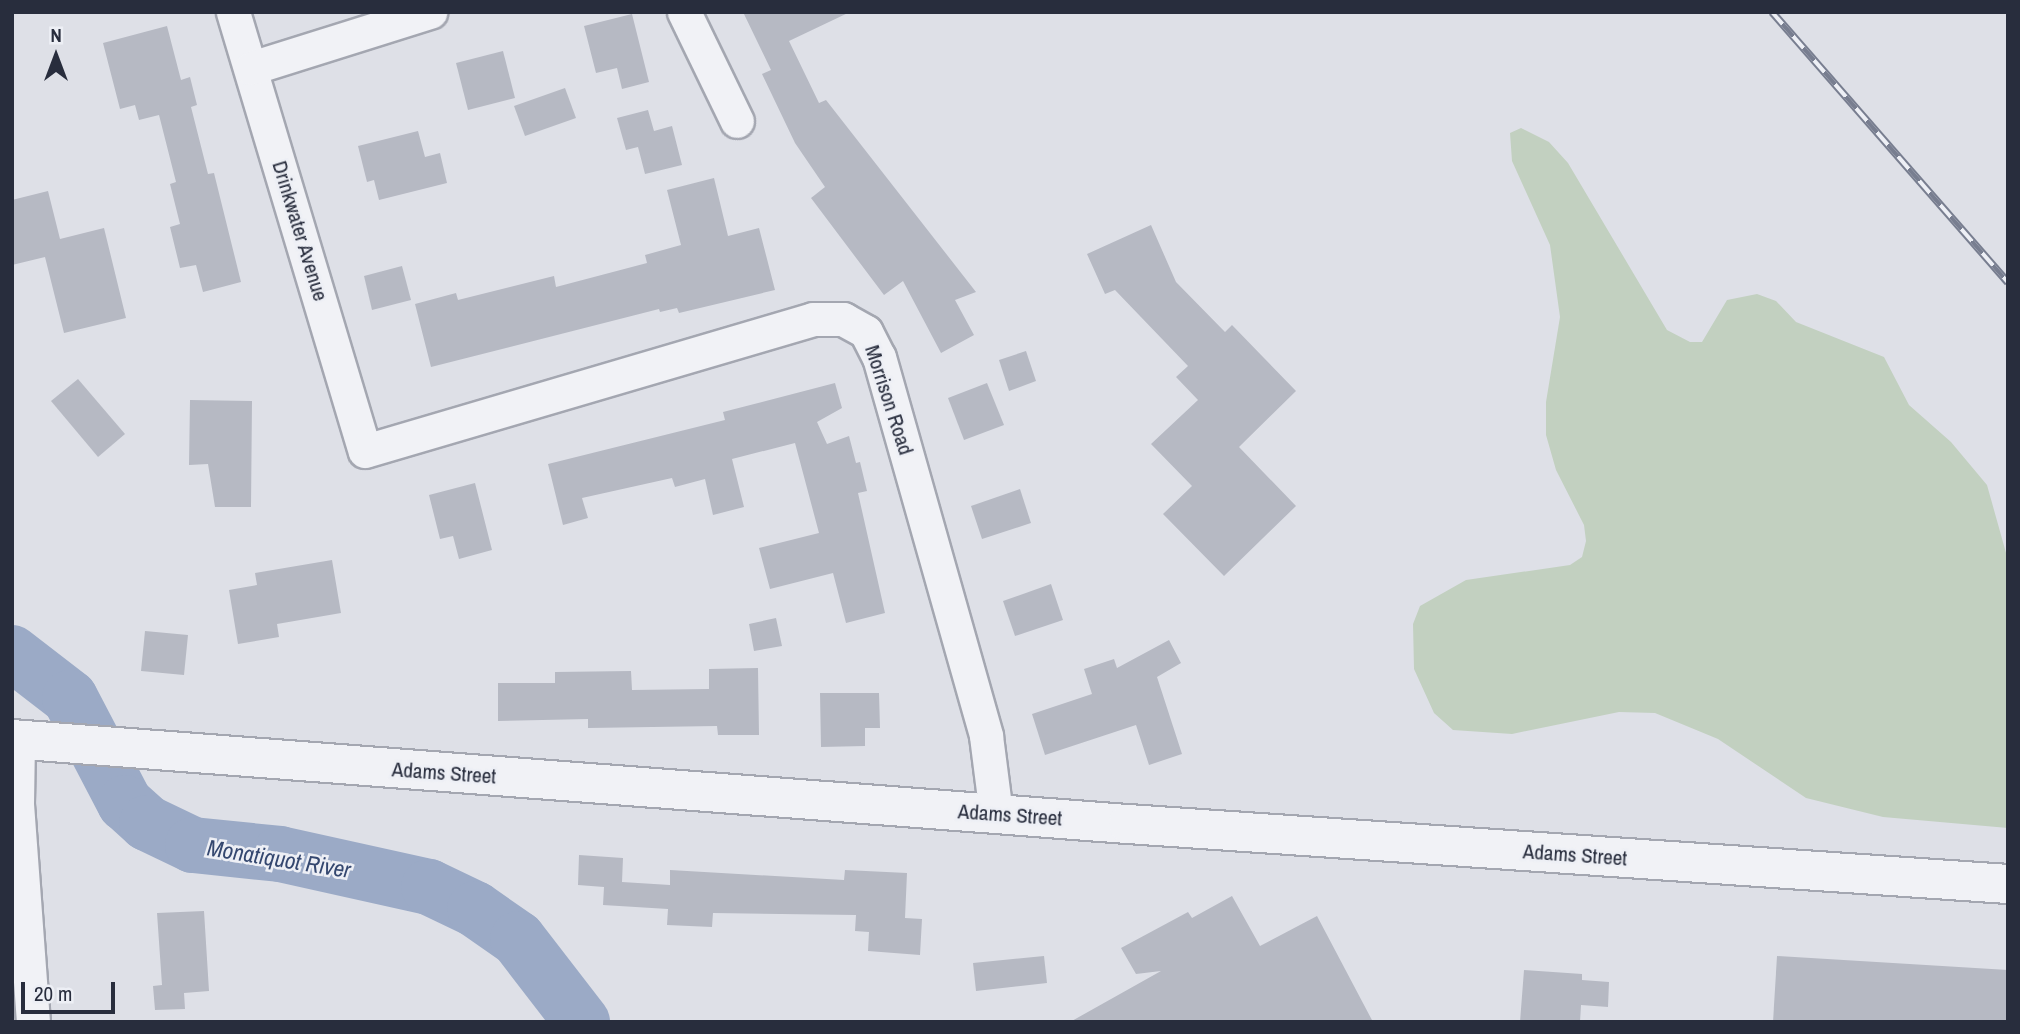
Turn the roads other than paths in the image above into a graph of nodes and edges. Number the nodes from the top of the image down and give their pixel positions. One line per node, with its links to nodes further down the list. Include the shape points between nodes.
1 (233, 12): 4 (street, Drinkwater Avenue)
2 (430, 12): 4 (street)
3 (684, 12): 5 (street)
4 (251, 68): 6 (street, Drinkwater Avenue)
5 (737, 121)
6 (365, 451): 8 (street, Morrison Road, via 813,319 856,323 879,357 986,736)
7 (15, 739): 8 (street, Adams Street); 10 (street)
8 (996, 814): 9 (street, Adams Street)
9 (2008, 884)
10 (33, 1022)

